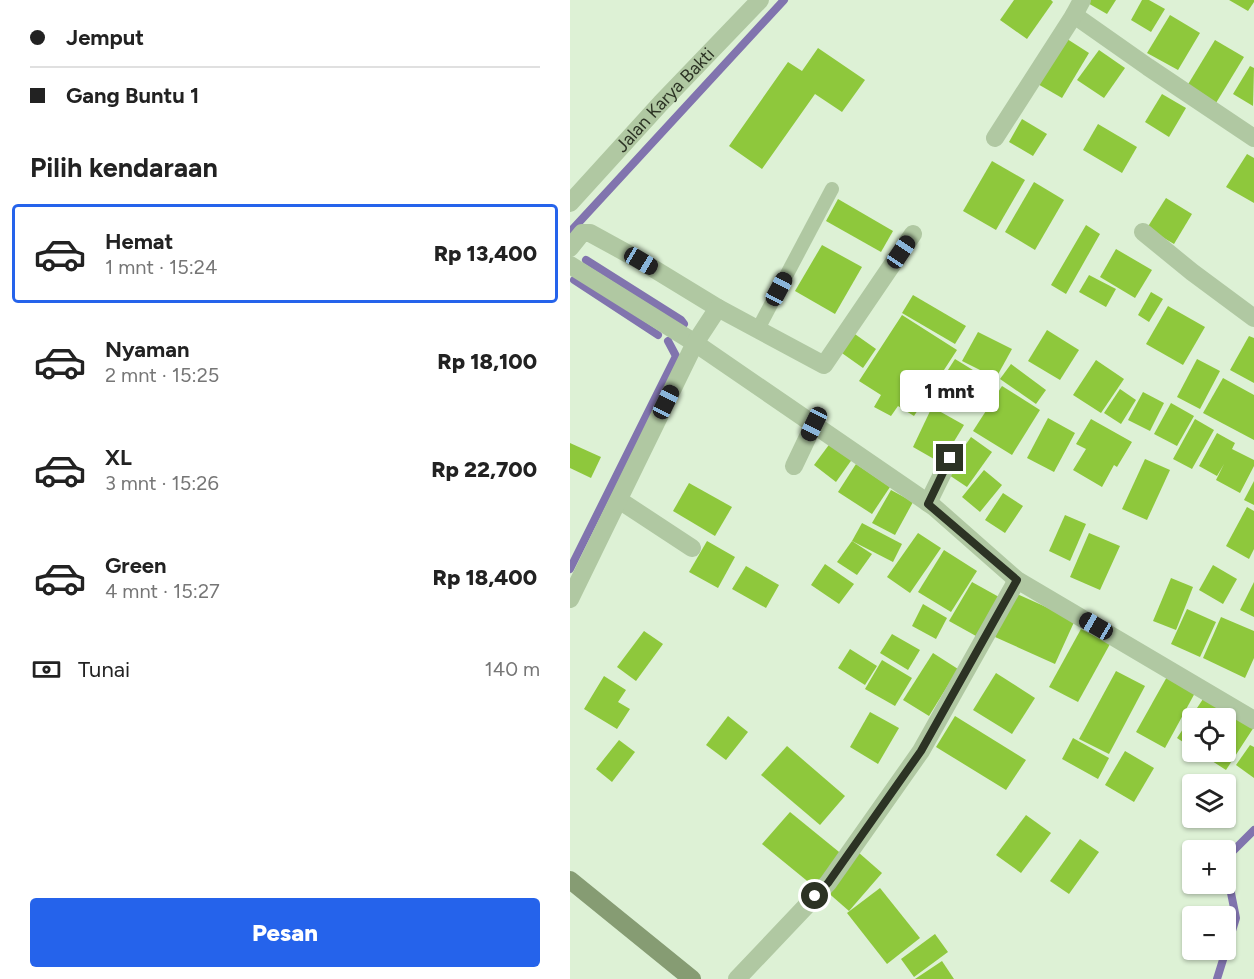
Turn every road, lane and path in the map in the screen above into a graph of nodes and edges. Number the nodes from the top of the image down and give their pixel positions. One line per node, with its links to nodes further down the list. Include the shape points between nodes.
1 (760, 0): 6 (street, Jalan Karya Bakti)
2 (1078, 7): 3 (street); 4 (street, via 1148,67)
3 (995, 138)
4 (1254, 138)
5 (832, 189): 13 (lane)
6 (570, 203)
7 (1143, 232): 12 (street)
8 (913, 234): 13 (street, via 824,365)
9 (570, 248): 11 (street, via 582,233 590,233)
10 (570, 265): 14 (street)
11 (718, 308): 13 (street); 14 (street)
12 (1254, 318)
13 (758, 329)
14 (695, 343): 15 (street); 18 (street)
15 (814, 424): 17 (street); 19 (street)
16 (950, 458): 19 (street)
17 (794, 466)
18 (619, 500): 20 (street); 22 (street)
19 (928, 504): 21 (street)
20 (692, 548)
21 (1017, 580): 23 (street); 26 (street, via 921,751 828,883)
22 (570, 599)
23 (1254, 720)
24 (570, 879): 25 (street)
25 (692, 979)
26 (737, 979)

